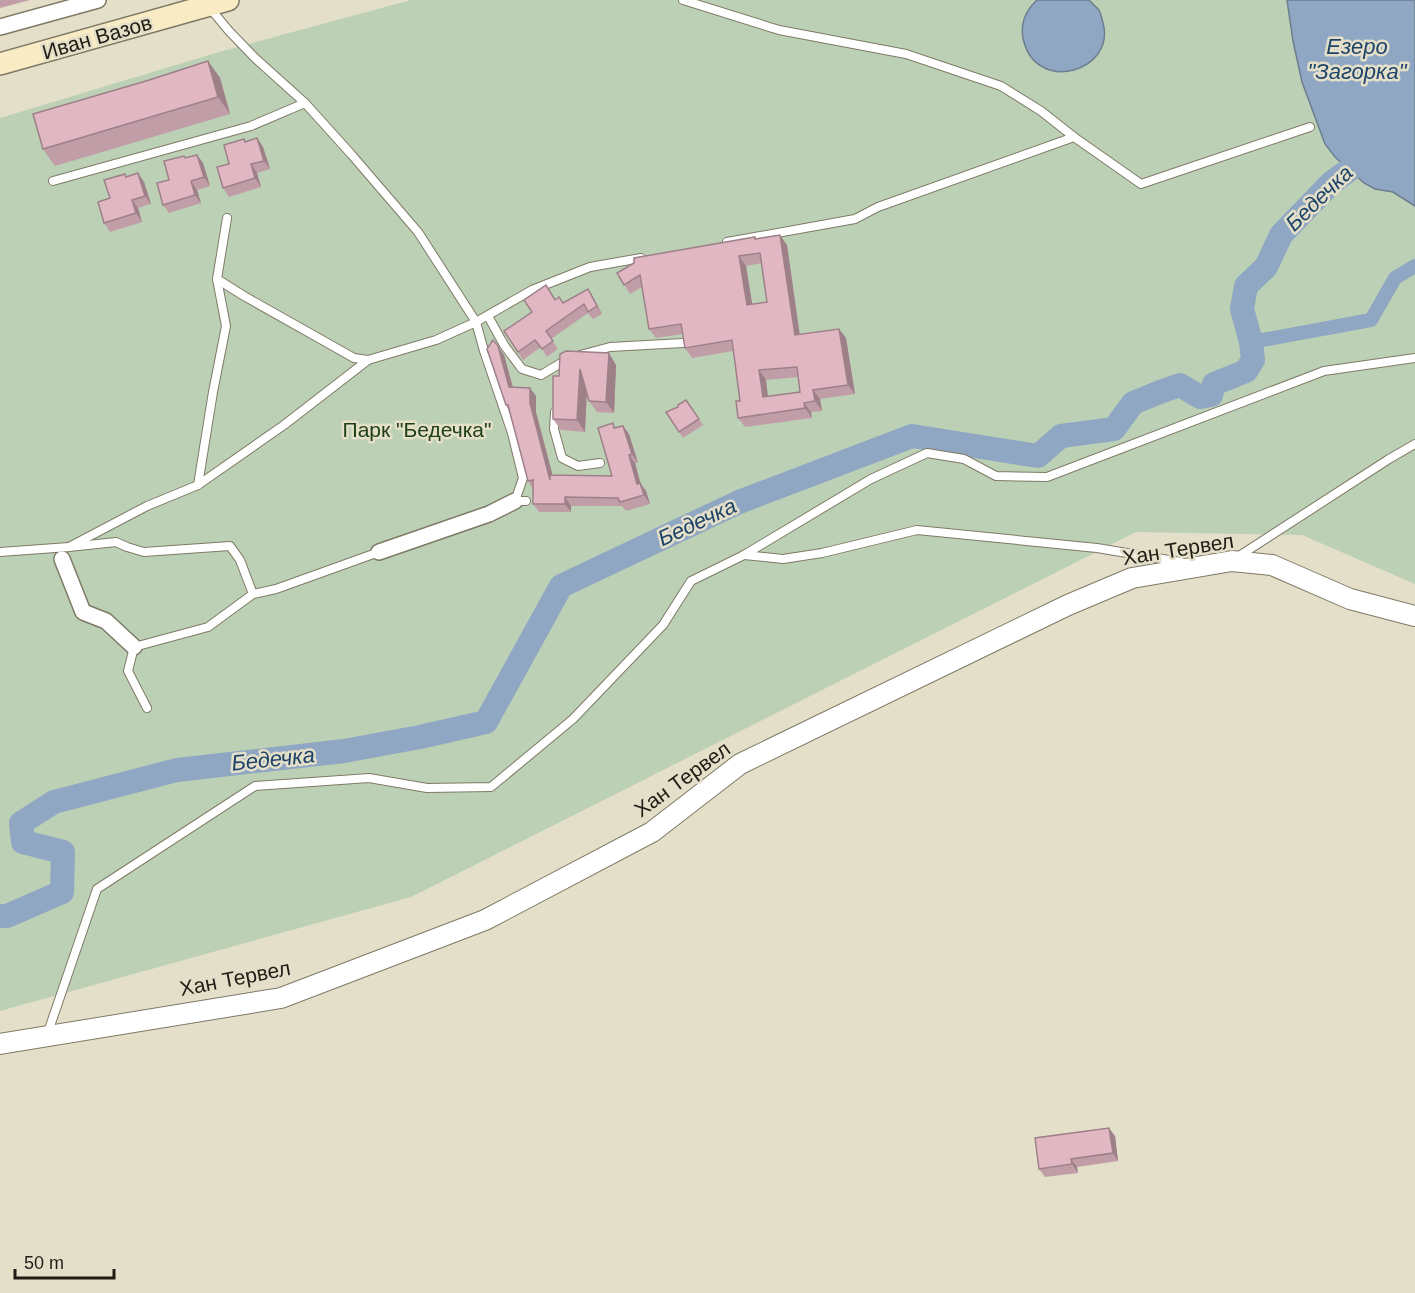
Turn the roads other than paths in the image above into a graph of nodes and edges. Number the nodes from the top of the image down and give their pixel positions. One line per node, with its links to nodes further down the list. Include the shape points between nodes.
1 (98, 0): 5 (street, Иван Вазов)
2 (228, 0): 4 (main road, Иван Вазов)
3 (683, 0): 9 (lane, via 778,30 906,54 1001,86)
4 (205, 3): 6 (main road, Иван Вазов); 7 (lane, via 255,58)
5 (0, 27)
6 (0, 64)
7 (305, 103): 10 (lane, via 251,126); 16 (lane, via 418,232)
8 (1310, 127): 9 (lane, via 1141,184)
9 (1074, 137): 12 (lane, via 878,207 855,219)
10 (53, 181)
11 (227, 218): 14 (lane)
12 (717, 244)
13 (648, 256): 15 (lane, via 590,267 532,290)
14 (217, 279): 19 (lane, via 354,358); 25 (lane, via 226,326)
15 (488, 316): 16 (lane); 20 (lane, via 522,369 541,375)
16 (476, 322): 19 (lane, via 436,340); 26 (lane, via 512,433 523,478)
17 (683, 343): 20 (lane, via 610,347 570,357)
18 (1415, 357): 30 (lane, via 1324,371 1047,477 996,476 964,459 927,453 871,479)
19 (368, 360): 25 (lane, via 285,425)
20 (555, 366): 21 (lane)
21 (555, 376)
22 (555, 408): 24 (lane, via 554,429 562,458 578,466)
23 (1415, 444): 31 (lane)
24 (600, 463)
25 (198, 485): 29 (lane, via 147,506)
26 (520, 501): 28 (street)
27 (0, 552): 29 (lane)
28 (379, 552): 33 (lane)
29 (65, 553): 33 (lane, via 116,542 144,552 230,546); 35 (street, via 83,612 106,621)
30 (744, 555): 32 (lane, via 783,559 917,530 1097,548); 37 (lane, via 692,581 663,625 573,719 491,787 427,788 369,778 255,786 97,889)
31 (1232, 561): 32 (street, Хан Тервел); 34 (street, Хан Тервел, via 1272,565 1350,599)
32 (1200, 566): 37 (street, Хан Тервел, via 1132,578 1079,600 740,764 652,832 485,920 281,998)
33 (253, 594): 35 (lane, via 208,627)
34 (1415, 616)
35 (134, 646): 36 (lane, via 128,671)
36 (147, 708)
37 (47, 1035): 38 (street, Хан Тервел)
38 (0, 1044)

